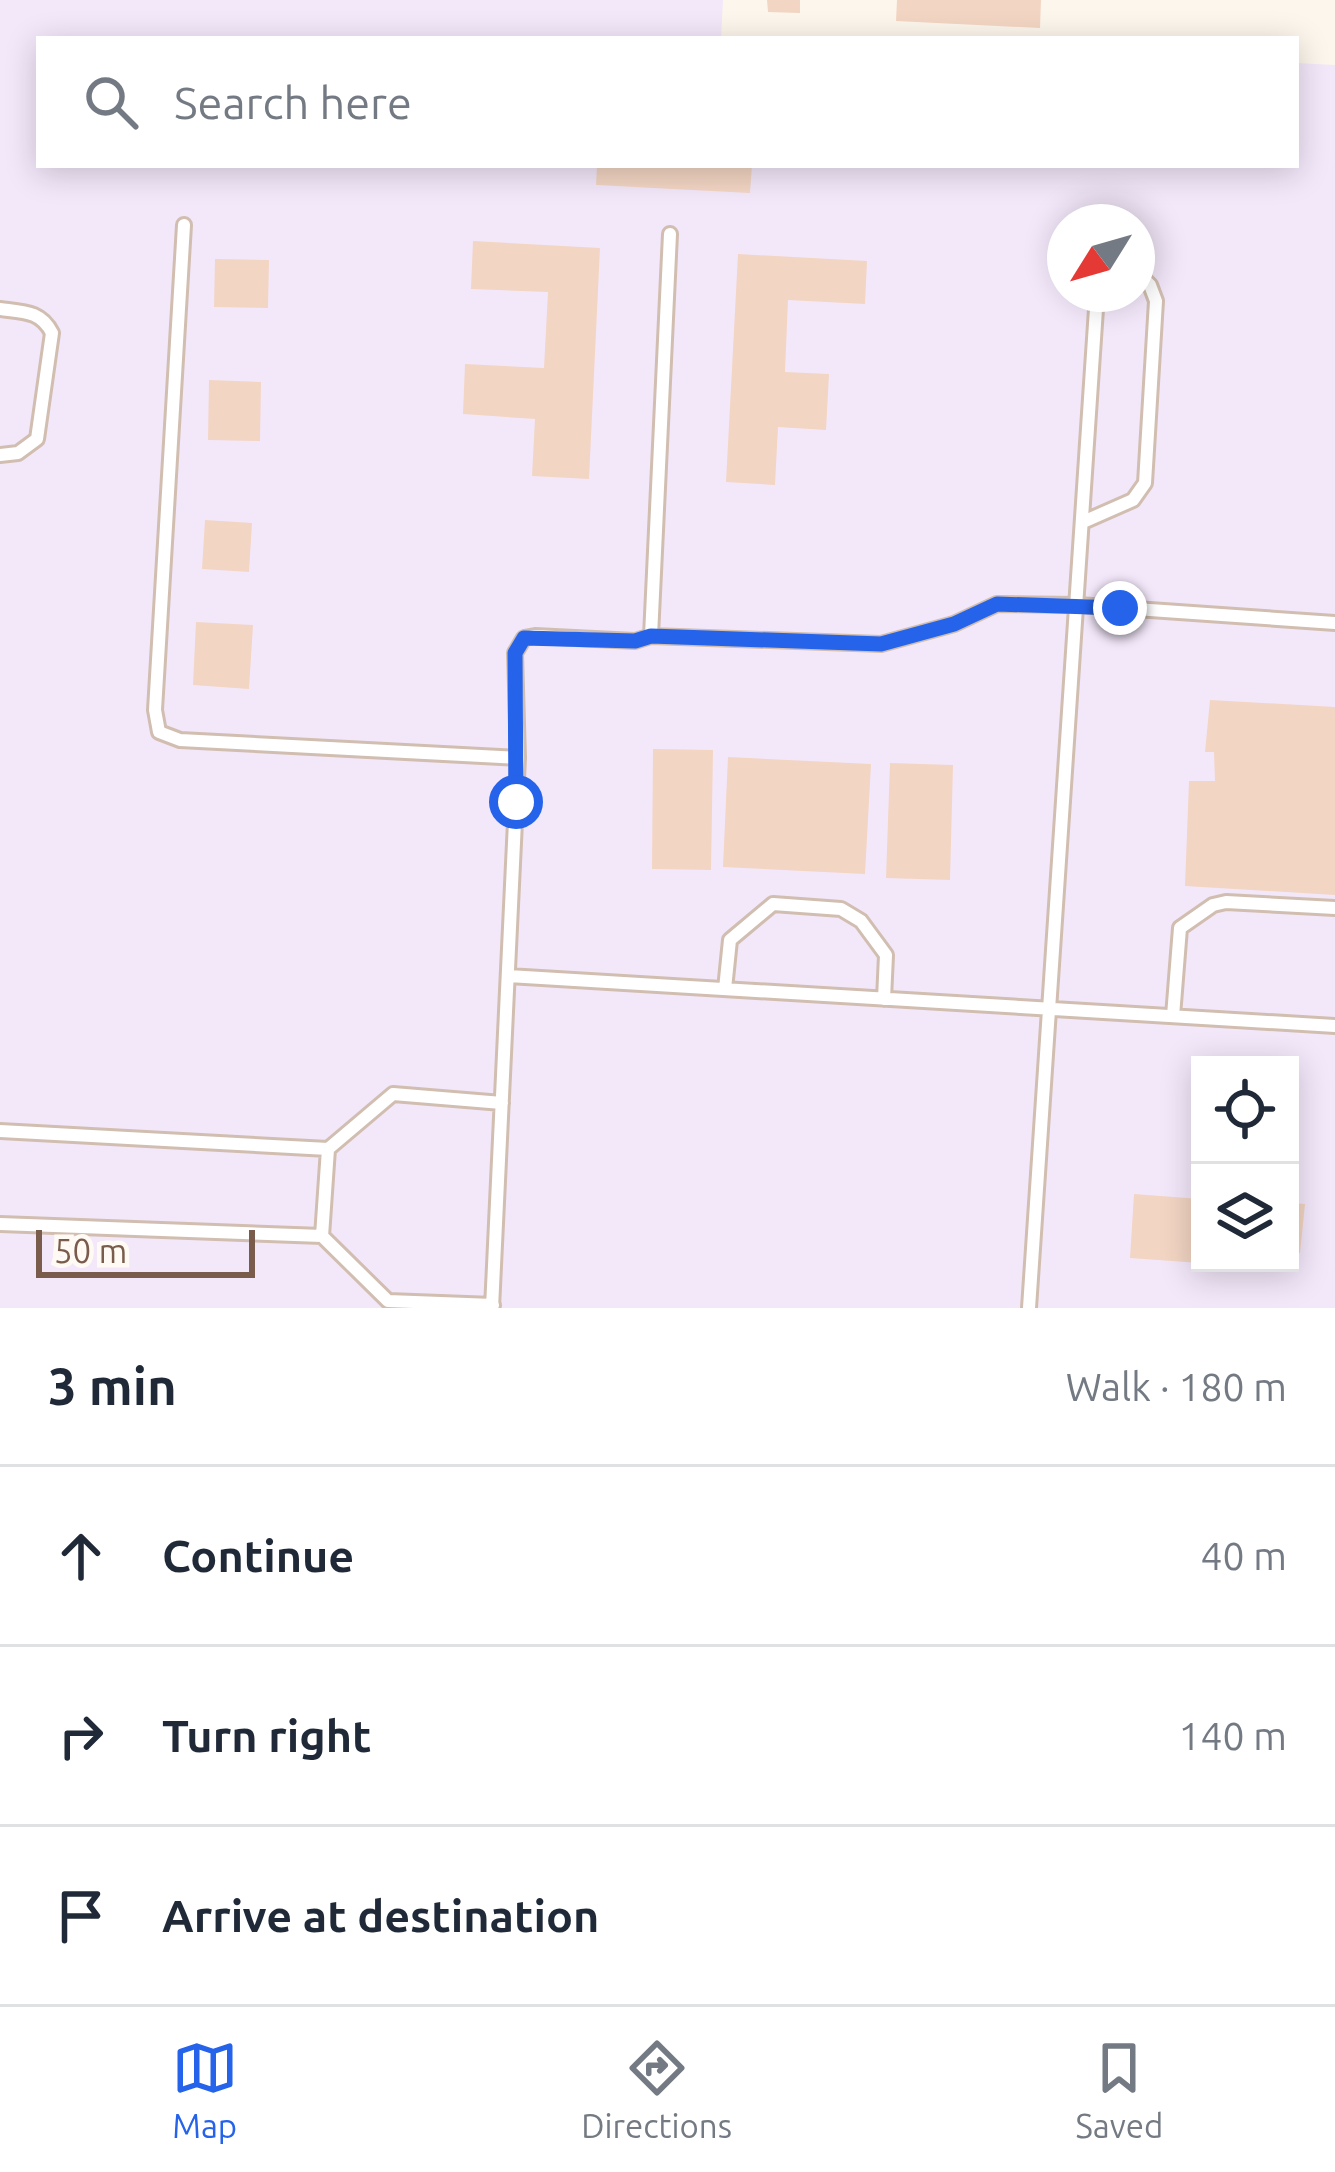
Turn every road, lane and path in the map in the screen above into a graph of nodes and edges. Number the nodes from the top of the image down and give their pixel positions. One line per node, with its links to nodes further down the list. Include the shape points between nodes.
1 (184, 225): 11 (lane, via 159,732 180,740)
2 (670, 234): 10 (lane)
3 (1155, 298): 7 (lane, via 1145,483 1133,500)
4 (0, 310): 6 (lane, via 45,319 52,334 37,439)
5 (1095, 312): 7 (lane)
6 (0, 455)
7 (1084, 522): 8 (lane)
8 (1078, 605): 9 (lane); 10 (lane, via 997,604 881,644); 16 (lane)
9 (1335, 623)
10 (651, 636): 11 (lane, via 524,638 515,653)
11 (518, 758): 13 (lane)
12 (1335, 908): 17 (lane, via 1213,905 1178,933)
13 (508, 976): 14 (lane); 19 (lane)
14 (725, 989): 15 (lane); 15 (lane, via 730,940 773,904 841,909 861,921 886,955)
15 (884, 999): 16 (lane)
16 (1050, 1009): 17 (lane); 26 (lane)
17 (1173, 1016): 18 (lane)
18 (1335, 1026)
19 (502, 1103): 21 (lane, via 394,1094); 25 (lane)
20 (0, 1131): 21 (lane)
21 (328, 1149): 23 (lane)
22 (0, 1224): 23 (lane)
23 (322, 1236): 24 (lane)
24 (387, 1304): 25 (lane)
25 (492, 1306)
26 (1029, 1308)

